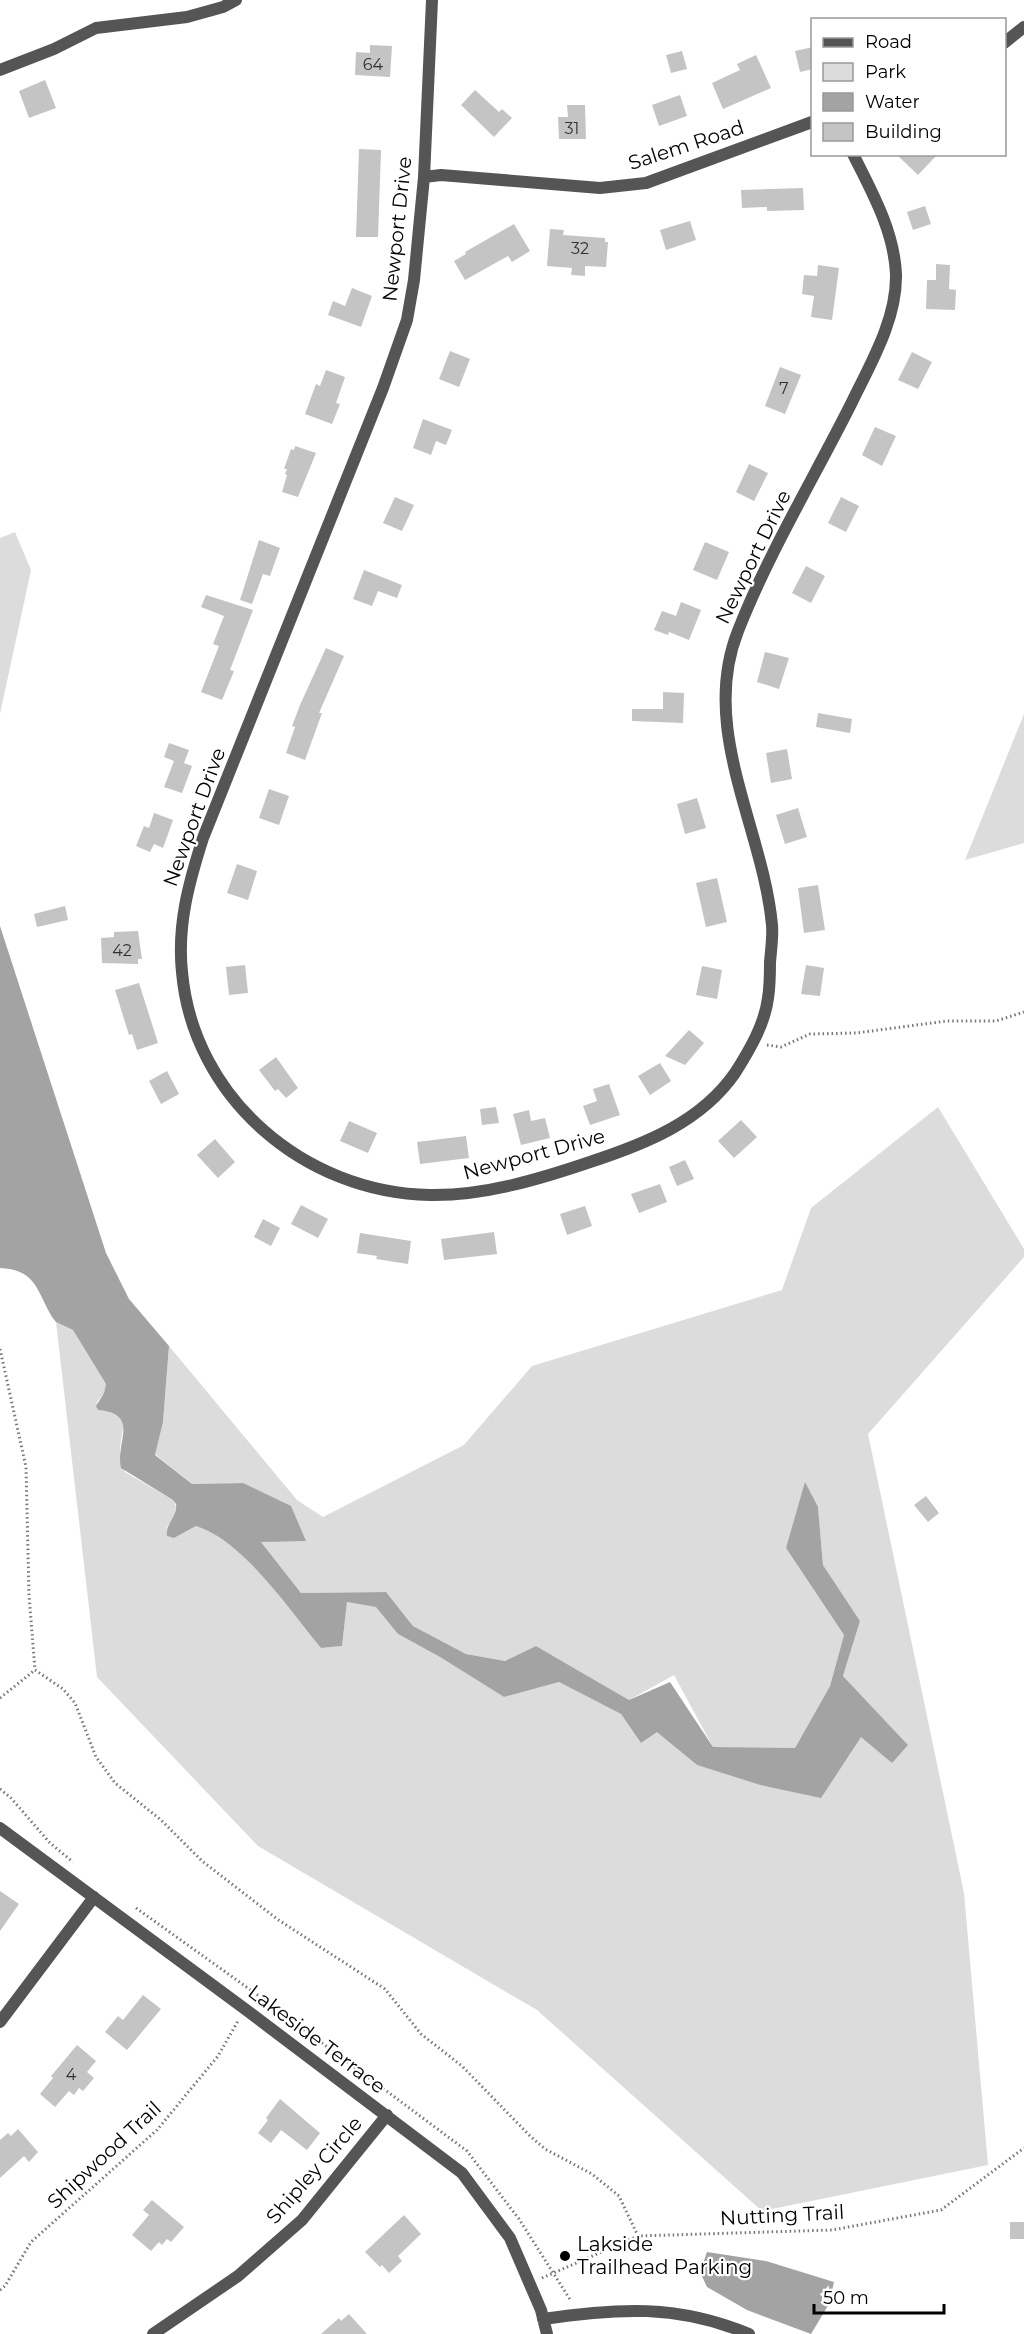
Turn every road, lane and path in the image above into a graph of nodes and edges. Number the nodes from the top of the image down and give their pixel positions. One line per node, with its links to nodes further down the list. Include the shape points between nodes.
1 (236, 0): 5 (street, via 187,17 96,28 54,50)
2 (432, 0): 8 (street, Newport Drive)
3 (1024, 27): 4 (street)
4 (1006, 42)
5 (0, 70)
6 (811, 123): 8 (street, Salem Road, via 646,183 600,188)
7 (855, 156): 10 (street, Newport Drive, via 892,243 896,271 890,317 844,418 753,595 735,639 725,690 735,768 772,928 768,1003)
8 (424, 177): 10 (street, Newport Drive, via 414,280 395,355 203,838 183,905 182,972 187,1007 199,1041 234,1100 283,1147 342,1177 424,1195 475,1192 518,1183 624,1151 659,1135 712,1101 734,1075)
9 (1024, 1012): 10 (path, via 996,1021 947,1021 856,1034 810,1035 781,1047)
10 (752, 1044)
11 (0, 1350): 12 (path, via 26,1467)
12 (35, 1670): 13 (path); 20 (path, via 63,1689 75,1703 96,1757 115,1783 161,1820 202,1862 278,1919 385,1989 421,2034 462,2066 545,2150 592,2174 619,2196)
13 (0, 1698)
14 (0, 1828): 15 (street, Lakeside Terrace)
15 (94, 1897): 16 (street, Lakeside Terrace); 17 (street)
16 (245, 2009): 18 (street, Lakeside Terrace); 22 (path, Shipwood Trail, via 218,2056 157,2130 31,2242)
17 (0, 2022)
18 (387, 2115): 21 (street, Lakeside Terrace, via 462,2173 510,2238); 24 (street, Shipley Circle, via 302,2220 238,2276)
19 (1024, 2148): 20 (path, Nutting Trail, via 941,2210 832,2230)
20 (638, 2236): 21 (path, Nutting Trail)
21 (529, 2283): 23 (street, Lakeside Terrace)
22 (0, 2290)
23 (543, 2319): 25 (street, Lakeside Terrace); 26 (street, via 650,2310 698,2318)
24 (153, 2334)
25 (547, 2334)
26 (749, 2334)

